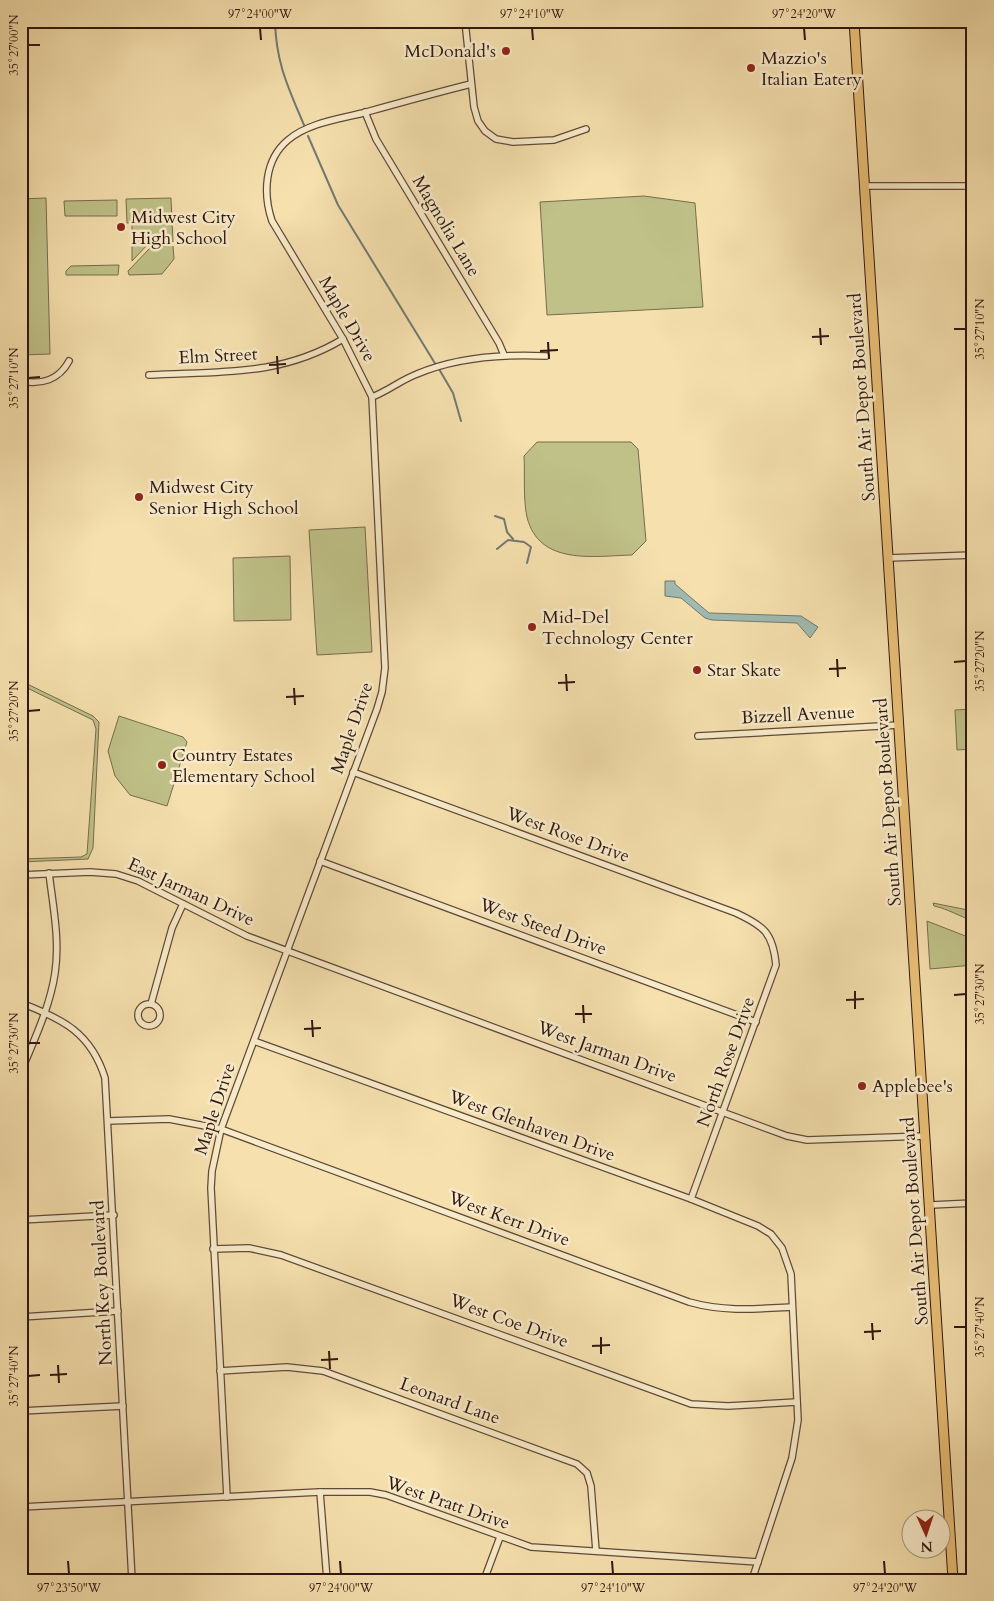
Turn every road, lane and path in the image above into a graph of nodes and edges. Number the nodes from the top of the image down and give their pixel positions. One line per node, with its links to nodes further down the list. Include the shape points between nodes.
1 (465, 21): 3 (street)
2 (854, 21): 6 (main road, South Air Depot Boulevard)
3 (471, 84): 4 (street, Maple Drive); 5 (street, via 478,122 496,139 513,142 554,140)
4 (365, 112): 8 (street, Maple Drive, via 318,125 288,140 269,168 267,187 266,202 272,221); 9 (street, Magnolia Lane, via 376,139)
5 (586, 129)
6 (865, 186): 7 (street); 16 (main road, South Air Depot Boulevard)
7 (973, 186)
8 (343, 340): 12 (street, Elm Street, via 320,353 275,367); 14 (street, Maple Drive)
9 (504, 355): 10 (street); 14 (street, via 429,369)
10 (546, 356)
11 (68, 361): 13 (street, via 60,374 49,380)
12 (149, 375)
13 (21, 381)
14 (372, 397): 19 (street, Maple Drive, via 385,668 382,692)
15 (973, 555): 16 (street)
16 (888, 558): 17 (main road, South Air Depot Boulevard)
17 (899, 725): 18 (street, Bizzell Avenue); 35 (main road, South Air Depot Boulevard)
18 (698, 736)
19 (353, 772): 20 (street, Maple Drive); 24 (street, West Rose Drive, via 736,913 757,923)
20 (320, 861): 25 (street, Maple Drive); 29 (street, West Steed Drive)
21 (49, 873): 22 (street, East Jarman Drive); 23 (street, East Jarman Drive, via 116,874 162,891); 28 (street, via 56,952 52,986)
22 (21, 874)
23 (184, 904): 25 (street, East Jarman Drive, via 246,936); 27 (street, via 172,928)
24 (768, 934): 29 (street, North Rose Drive, via 774,947 776,966)
25 (286, 950): 30 (street, Maple Drive); 32 (street, West Jarman Drive)
26 (21, 1003): 28 (street, North Key Boulevard)
27 (151, 1004)
28 (44, 1011): 31 (street); 33 (street, North Key Boulevard, via 63,1021 90,1043 105,1078)
29 (756, 1022): 32 (street, North Rose Drive)
30 (254, 1041): 34 (street, Maple Drive); 36 (street, West Glenhaven Drive)
31 (21, 1072)
32 (725, 1111): 35 (street, West Jarman Drive, via 787,1136 807,1140); 36 (street, North Rose Drive)
33 (108, 1121): 34 (street, West Kerr Drive, via 186,1120); 39 (street, North Key Boulevard)
34 (221, 1128): 41 (street, Maple Drive, via 212,1171); 42 (street, West Kerr Drive, via 690,1302 731,1310)
35 (925, 1136): 38 (main road, South Air Depot Boulevard)
36 (691, 1199): 42 (street, West Glenhaven Drive, via 771,1234 787,1258 792,1274)
37 (973, 1203): 38 (street)
38 (931, 1205): 60 (main road, South Air Depot Boulevard)
39 (114, 1215): 40 (street); 43 (street, North Key Boulevard)
40 (21, 1220)
41 (213, 1249): 45 (street, Maple Drive); 46 (street, West Coe Drive, via 250,1248 281,1255 692,1404)
42 (792, 1307): 46 (street)
43 (118, 1311): 44 (street); 47 (street, North Key Boulevard)
44 (21, 1317)
45 (220, 1371): 50 (street, Maple Drive); 54 (street, Leonard Lane, via 287,1367 323,1371 577,1464 587,1473 591,1486)
46 (797, 1402): 55 (street, via 798,1420 792,1458)
47 (123, 1406): 48 (street); 51 (street, North Key Boulevard)
48 (21, 1411)
49 (320, 1492): 50 (street, West Pratt Drive); 53 (street, West Pratt Drive, via 386,1495); 57 (street)
50 (227, 1497): 51 (street, West Pratt Drive)
51 (127, 1501): 52 (street, West Pratt Drive); 56 (street, North Key Boulevard)
52 (21, 1507)
53 (500, 1536): 54 (street, West Pratt Drive, via 531,1547); 58 (street)
54 (596, 1551): 55 (street, West Pratt Drive)
55 (758, 1562): 59 (street)
56 (132, 1580)
57 (326, 1580)
58 (484, 1580)
59 (752, 1580)
60 (953, 1580)

